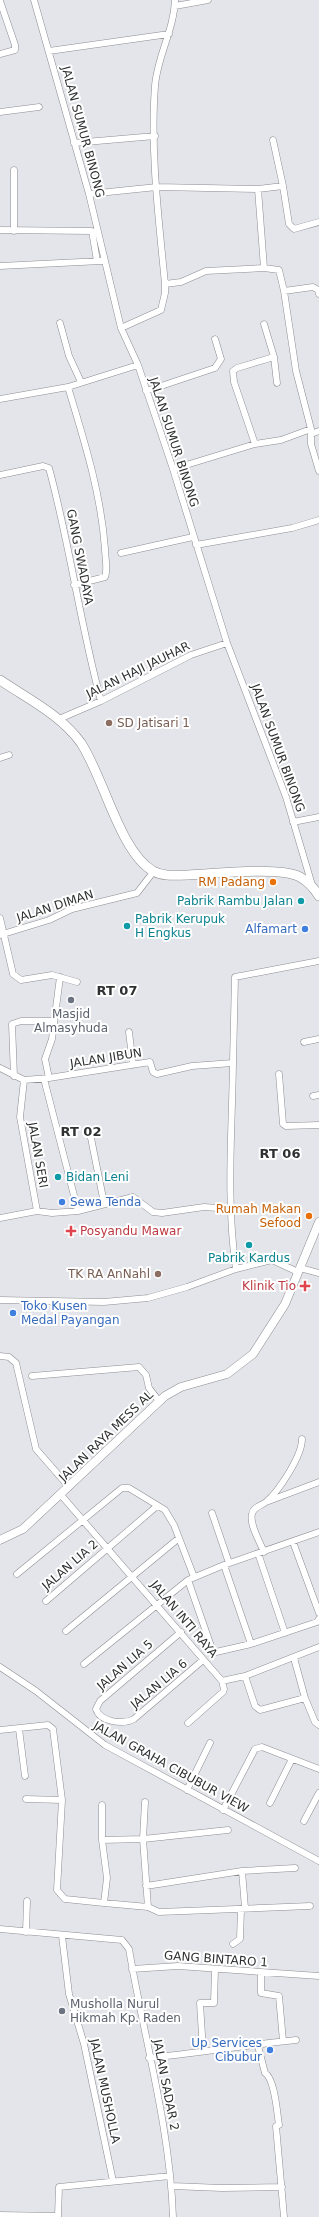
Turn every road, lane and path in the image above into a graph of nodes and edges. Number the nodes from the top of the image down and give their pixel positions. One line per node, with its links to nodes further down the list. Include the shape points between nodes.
1 (34, 0): 7 (street, JALAN SUMUR BINONG)
2 (208, 0): 4 (street)
3 (0, 1): 5 (street)
4 (175, 3): 6 (street)
5 (1, 8): 8 (street, via 15,45 14,50)
6 (169, 34): 7 (street); 11 (street, via 155,86)
7 (49, 51): 13 (street, JALAN SUMUR BINONG)
8 (0, 54)
9 (39, 107): 10 (street)
10 (0, 112)
11 (155, 136): 13 (street); 16 (street)
12 (273, 140): 15 (street)
13 (74, 142): 18 (street, JALAN SUMUR BINONG)
14 (14, 170): 21 (street)
15 (283, 186): 17 (street); 19 (street, via 289,224 294,229)
16 (157, 188): 17 (street); 18 (street); 25 (street)
17 (258, 189): 24 (street)
18 (89, 194): 22 (street, JALAN SUMUR BINONG, via 103,252)
19 (319, 222)
20 (0, 230): 21 (street)
21 (14, 231): 22 (street, via 92,231)
22 (101, 261): 23 (street); 30 (street, JALAN SUMUR BINONG)
23 (0, 266)
24 (264, 268): 25 (street, via 206,271 181,282); 26 (street, via 279,270)
25 (164, 284): 30 (street, via 162,310)
26 (284, 291): 27 (street, via 313,287); 39 (street, via 296,371)
27 (319, 294)
28 (60, 322): 34 (street, via 69,356)
29 (264, 324): 32 (street)
30 (121, 328): 33 (street, JALAN SUMUR BINONG)
31 (215, 339): 37 (street, via 221,358 215,368)
32 (274, 357): 35 (street); 41 (street, via 233,371 234,382)
33 (138, 365): 34 (street); 37 (street, JALAN SUMUR BINONG)
34 (81, 382): 36 (street)
35 (277, 383)
36 (68, 387): 38 (street); 49 (street, via 96,489 103,522 105,553 105,577)
37 (146, 391): 42 (street, JALAN SUMUR BINONG)
38 (0, 399)
39 (311, 431): 40 (street); 41 (street); 43 (street, via 311,444)
40 (319, 431)
41 (255, 444): 42 (street)
42 (173, 469): 46 (street, JALAN SUMUR BINONG)
43 (319, 471)
44 (0, 476): 49 (street, GANG SWADAYA, via 43,466 49,468)
45 (319, 520): 47 (street, via 292,528)
46 (193, 537): 47 (street, JALAN SUMUR BINONG); 48 (street)
47 (196, 545): 50 (street, JALAN SUMUR BINONG)
48 (121, 552)
49 (74, 585): 52 (street, GANG SWADAYA)
50 (228, 643): 52 (street, JALAN HAJI JAUHAR, via 191,655); 57 (street, JALAN SUMUR BINONG)
51 (0, 680): 53 (main road)
52 (101, 701): 53 (street, JALAN HAJI JAUHAR)
53 (59, 719): 58 (main road, via 92,761 132,851 142,864)
54 (9, 755): 55 (street)
55 (0, 758)
56 (319, 817): 57 (street)
57 (293, 822): 59 (street, JALAN SUMUR BINONG)
58 (154, 871): 59 (main road, via 162,876 274,872 299,876); 62 (street, JALAN DIMAN, via 137,893 72,909 50,920)
59 (312, 885): 60 (main road)
60 (319, 896)
61 (0, 918): 62 (street)
62 (2, 934): 64 (street, via 13,974 21,980 52,975)
63 (319, 961): 70 (street, via 235,977)
64 (60, 977): 65 (street); 66 (street, JALAN SERI)
65 (77, 982)
66 (54, 1021): 74 (street, via 20,1021 12,1024); 75 (street, JALAN SERI, via 52,1039 45,1059)
67 (129, 1032): 71 (street)
68 (319, 1039): 69 (street)
69 (304, 1042)
70 (233, 1063): 71 (street, JALAN JIBUN, via 192,1066 157,1074 153,1072 150,1062); 80 (street)
71 (133, 1065): 75 (street, JALAN JIBUN)
72 (0, 1068): 74 (street, JALAN JIBUN)
73 (279, 1074): 77 (street, via 283,1124)
74 (14, 1076): 76 (street, JALAN JIBUN)
75 (46, 1078): 76 (street, JALAN JIBUN); 82 (street, JALAN SERI)
76 (24, 1080): 81 (street, JALAN SERI, via 20,1118)
77 (319, 1126)
78 (91, 1138): 79 (street)
79 (104, 1203): 80 (street, via 133,1197 153,1212 204,1207); 82 (street)
80 (230, 1209): 85 (street)
81 (37, 1210): 82 (street, via 52,1213); 83 (street)
82 (78, 1211)
83 (0, 1218)
84 (319, 1222): 86 (street, JALAN RAYA MESS AL)
85 (236, 1269): 86 (street, via 272,1260); 88 (street, via 148,1298 104,1302)
86 (299, 1270): 87 (street); 91 (street, JALAN RAYA MESS AL, via 286,1304 253,1354 227,1374 181,1387)
87 (319, 1273)
88 (0, 1300)
89 (0, 1356): 94 (street, via 9,1357 16,1363 36,1449)
90 (32, 1376): 91 (street, via 139,1367 146,1376 149,1388)
91 (159, 1401): 94 (street, JALAN RAYA MESS AL)
92 (302, 1439): 96 (street, via 301,1450 295,1464)
93 (319, 1482): 96 (street)
94 (69, 1487): 95 (street, JALAN RAYA MESS AL)
95 (61, 1495): 99 (street, JALAN INTI RAYA); 102 (street, JALAN RAYA MESS AL, via 23,1528)
96 (266, 1502): 105 (street, via 254,1510 251,1518)
97 (157, 1506): 99 (street, via 129,1488 122,1488); 101 (street, via 165,1510); 104 (street, JALAN LIA 2)
98 (212, 1513): 106 (street)
99 (83, 1518): 104 (street, JALAN INTI RAYA); 107 (street)
100 (319, 1532): 103 (street)
101 (179, 1538): 108 (street); 109 (street)
102 (0, 1540)
103 (293, 1542): 105 (street); 112 (street)
104 (108, 1547): 108 (street, JALAN INTI RAYA); 110 (street, JALAN LIA 2)
105 (261, 1553): 106 (street); 116 (street)
106 (226, 1564): 109 (street); 117 (street)
107 (17, 1574)
108 (132, 1575): 111 (street, JALAN INTI RAYA); 114 (street)
109 (191, 1578): 111 (street); 117 (street, via 214,1651 220,1653)
110 (46, 1601)
111 (157, 1605): 115 (street, JALAN INTI RAYA); 121 (street)
112 (319, 1613)
113 (319, 1619): 116 (street)
114 (66, 1631)
115 (181, 1632): 120 (street, JALAN INTI RAYA); 126 (street, JALAN LIA 5, via 97,1705 99,1714 112,1721)
116 (285, 1633): 117 (street)
117 (251, 1644)
118 (319, 1647): 119 (street)
119 (294, 1658): 123 (street); 125 (street)
120 (203, 1660): 124 (street, JALAN INTI RAYA); 126 (street, JALAN LIA 6, via 134,1719)
121 (84, 1664)
122 (0, 1667): 135 (street, JALAN GRAHA CIBUBUR VIEW, via 36,1691 95,1738)
123 (245, 1676): 124 (street); 125 (street, via 256,1706 260,1710)
124 (222, 1681): 127 (street, via 222,1692)
125 (305, 1698): 128 (street)
126 (127, 1722)
127 (188, 1723)
128 (319, 1725)
129 (19, 1729): 130 (street); 134 (street); 138 (street, via 48,1725 53,1729)
130 (0, 1730)
131 (210, 1742): 135 (street)
132 (292, 1759): 133 (street); 140 (street); 142 (street, via 262,1746 255,1749)
133 (319, 1769)
134 (25, 1776)
135 (187, 1790): 142 (street, JALAN GRAHA CIBUBUR VIEW)
136 (319, 1793): 143 (street)
137 (26, 1798): 138 (street)
138 (62, 1800): 152 (street, via 58,1890 65,1898)
139 (145, 1802): 145 (street)
140 (270, 1802)
141 (102, 1805): 146 (street)
142 (224, 1810): 147 (street, JALAN GRAHA CIBUBUR VIEW)
143 (304, 1821)
144 (228, 1830): 145 (street)
145 (142, 1839): 146 (street); 150 (street)
146 (102, 1840): 152 (street, via 107,1878)
147 (319, 1861)
148 (295, 1868): 149 (street)
149 (242, 1871): 150 (street); 155 (street)
150 (146, 1886): 154 (street)
151 (28, 1901): 157 (street)
152 (104, 1903): 154 (street)
153 (310, 1906): 155 (street)
154 (148, 1907): 155 (street, via 160,1912)
155 (243, 1908): 159 (street, via 240,1938)
156 (0, 1929): 157 (street, JALAN SADAR 2)
157 (26, 1932): 158 (street, JALAN SADAR 2)
158 (62, 1936): 160 (street, JALAN SADAR 2, via 122,1940 129,1950); 170 (street, JALAN MUSHOLLA, via 69,1994 84,2044)
159 (233, 1944)
160 (132, 1969): 161 (street, GANG BINTARO 1, via 178,1966); 168 (street, JALAN SADAR 2)
161 (215, 1969): 162 (street, GANG BINTARO 1); 167 (street, via 214,2004 200,2004)
162 (261, 1973): 163 (street, GANG BINTARO 1); 165 (street, via 262,1993 279,1996)
163 (319, 1976)
164 (296, 2040): 165 (street)
165 (283, 2041): 166 (street)
166 (258, 2046): 167 (street); 172 (street, via 265,2073 274,2090 279,2125 276,2126)
167 (203, 2051): 168 (street)
168 (149, 2058): 169 (street, JALAN SADAR 2, via 160,2103)
169 (170, 2176): 170 (street); 171 (street, JALAN SADAR 2)
170 (113, 2181): 174 (street, via 59,2187 58,2216)
171 (172, 2186): 172 (street); 175 (street, JALAN SADAR 2)
172 (282, 2187): 176 (street)
173 (0, 2215): 174 (street)
174 (41, 2217)
175 (173, 2217)
176 (284, 2217)

